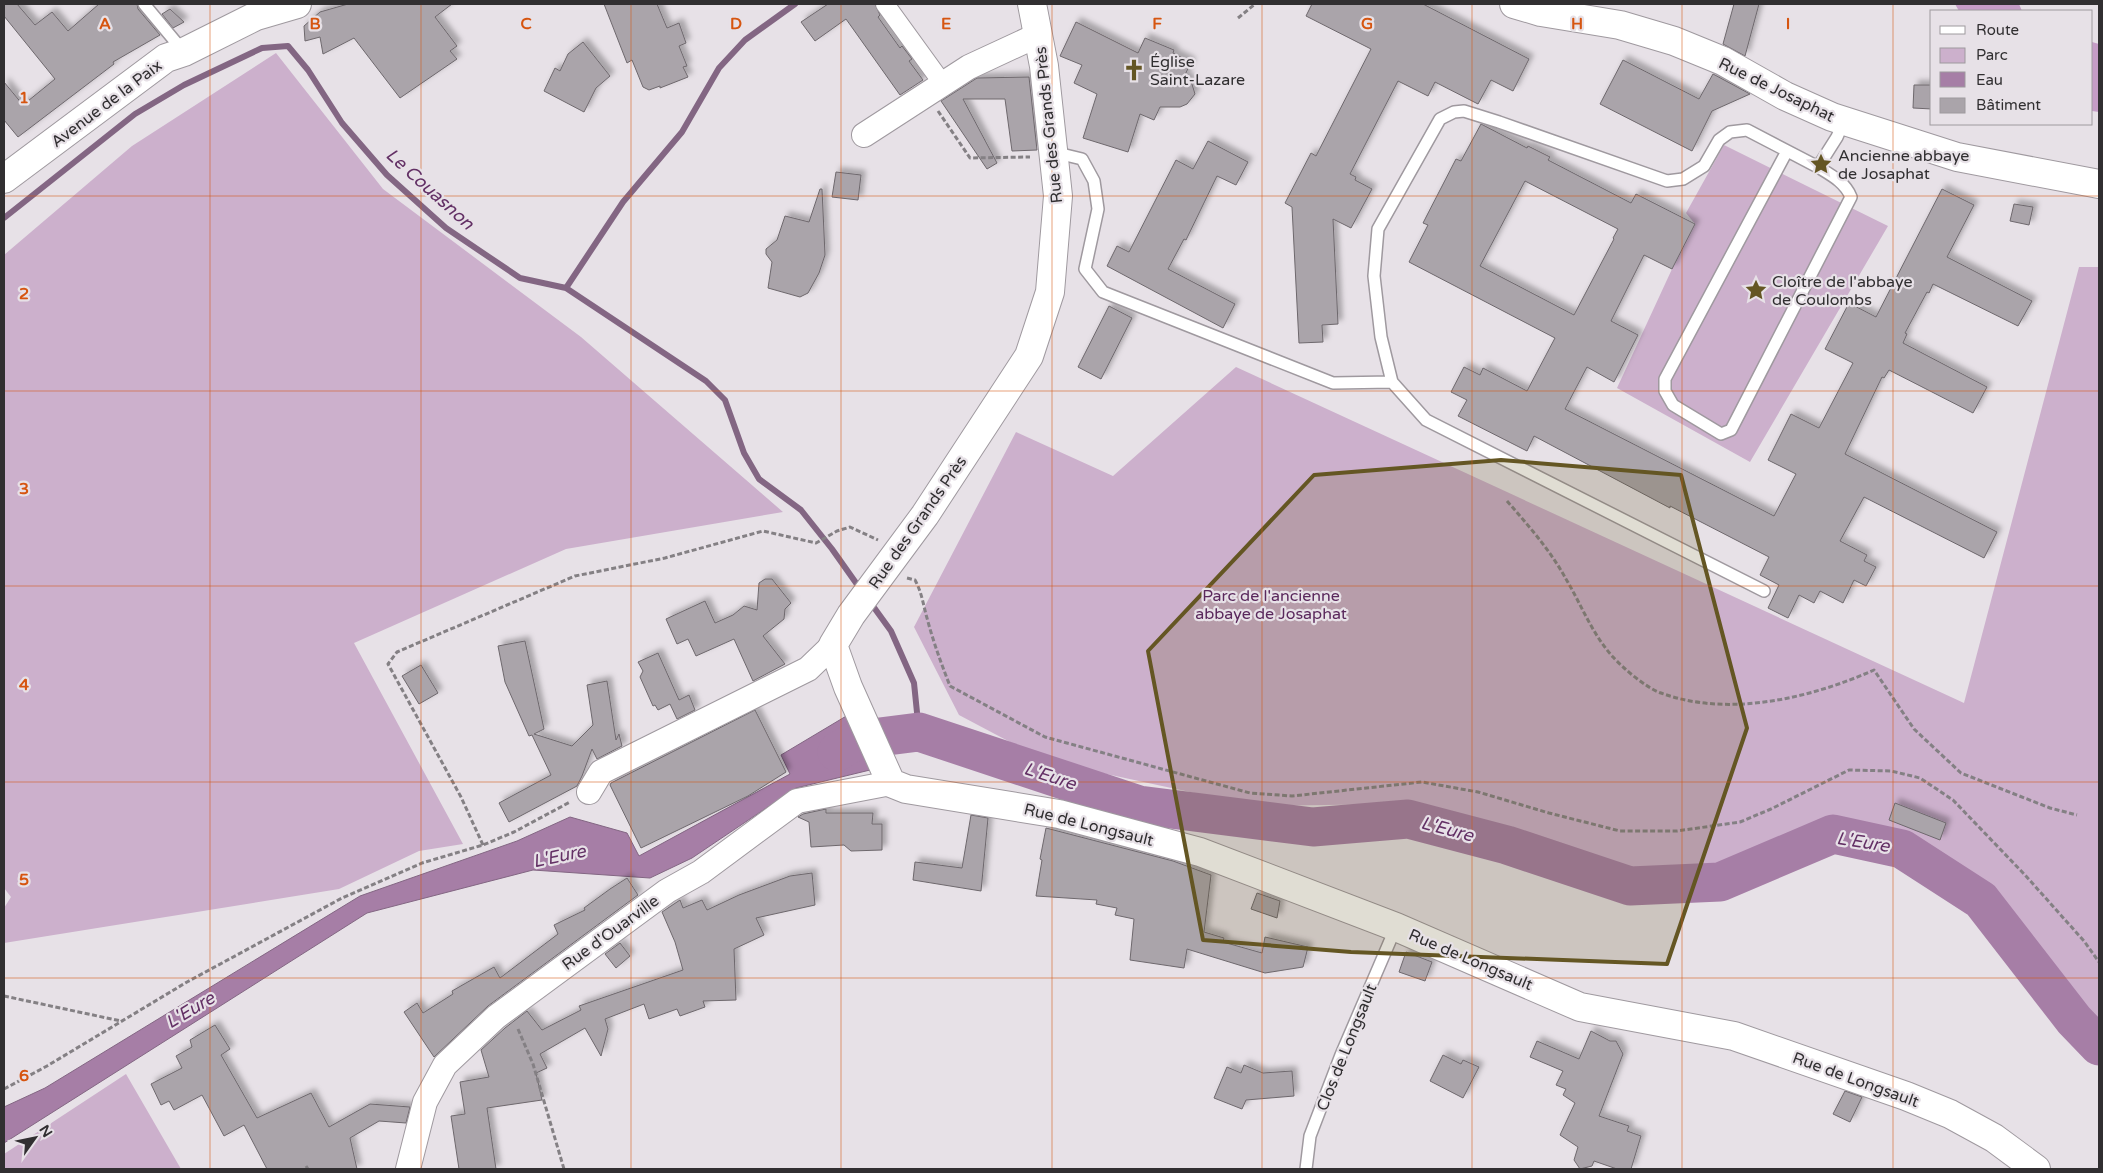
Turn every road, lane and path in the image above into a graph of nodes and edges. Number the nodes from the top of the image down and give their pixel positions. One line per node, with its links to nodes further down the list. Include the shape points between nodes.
1 (144, 4): 9 (lane)
2 (885, 4): 10 (street)
3 (1032, 4): 8 (street, Rue des Grands Près)
4 (1255, 4): 7 (path)
5 (1514, 4): 11 (street, Rue de Josaphat, via 1541,12 1620,25 1674,41 1723,61 1785,96)
6 (285, 5): 9 (street, Avenue de la Paix)
7 (1238, 18)
8 (1038, 35): 10 (street, via 968,67); 14 (street, Rue des Grands Près, via 1044,66)
9 (184, 52): 16 (street, Avenue de la Paix, via 166,58)
10 (935, 89): 12 (street); 14 (path, via 970,158)
11 (1844, 121): 15 (lane); 17 (street, Rue de Josaphat, via 1957,157)
12 (864, 135)
13 (1787, 151): 15 (lane); 15 (lane, via 1665,379 1665,391 1673,405 1721,434 1730,430 1851,197 1848,188 1837,178); 18 (lane, via 1747,130 1730,132 1719,140 1704,166 1684,179 1667,181 1464,111 1440,119 1378,228 1374,276 1381,337)
14 (1045, 155): 18 (lane, via 1082,159 1094,181 1098,209 1085,269 1103,292 1332,383); 23 (street, Rue des Grands Près, via 1058,196 1050,292 1029,356 925,515 850,614)
15 (1818, 167)
16 (4, 179)
17 (2099, 184)
18 (1392, 382): 22 (lane, via 1426,420)
19 (1507, 500): 26 (path, via 1566,578 1612,656 1659,693 1695,702 1752,704 1809,694 1874,670 1914,728 1961,773 2050,808)
20 (884, 532): 27 (path, via 878,540 850,527 816,543 763,531 665,558 575,576 397,652 388,664 461,797)
21 (906, 578): 29 (path, via 915,580 922,593 931,633 950,686 1046,737 1250,793 1292,796 1422,782 1478,792 1620,831 1677,831 1740,822 1849,770 1891,771 1920,778 1953,800 2025,875)
22 (1764, 591)
23 (832, 645): 24 (street); 25 (street, Rue des Grands Près, via 808,669 601,772)
24 (888, 777): 28 (street, Rue de Longsault, via 906,789 1059,814 1200,852); 31 (street, Rue d'Ouarville, via 797,801 701,872 667,891)
25 (589, 792): 27 (path)
26 (2077, 815)
27 (483, 845): 32 (path, via 422,863 342,898)
28 (1396, 927): 36 (lane, Clos de Longsault, via 1310,1136); 37 (street, Rue de Longsault, via 1580,1007 1734,1036 1906,1096 1950,1114 1994,1138)
29 (2099, 962)
30 (4, 996): 32 (path)
31 (508, 1008): 34 (street, Rue d'Ouarville, via 445,1065 425,1102); 35 (path, via 533,1064)
32 (122, 1021): 33 (path)
33 (4, 1089)
34 (408, 1169)
35 (564, 1169)
36 (1306, 1169)
37 (2036, 1169)

